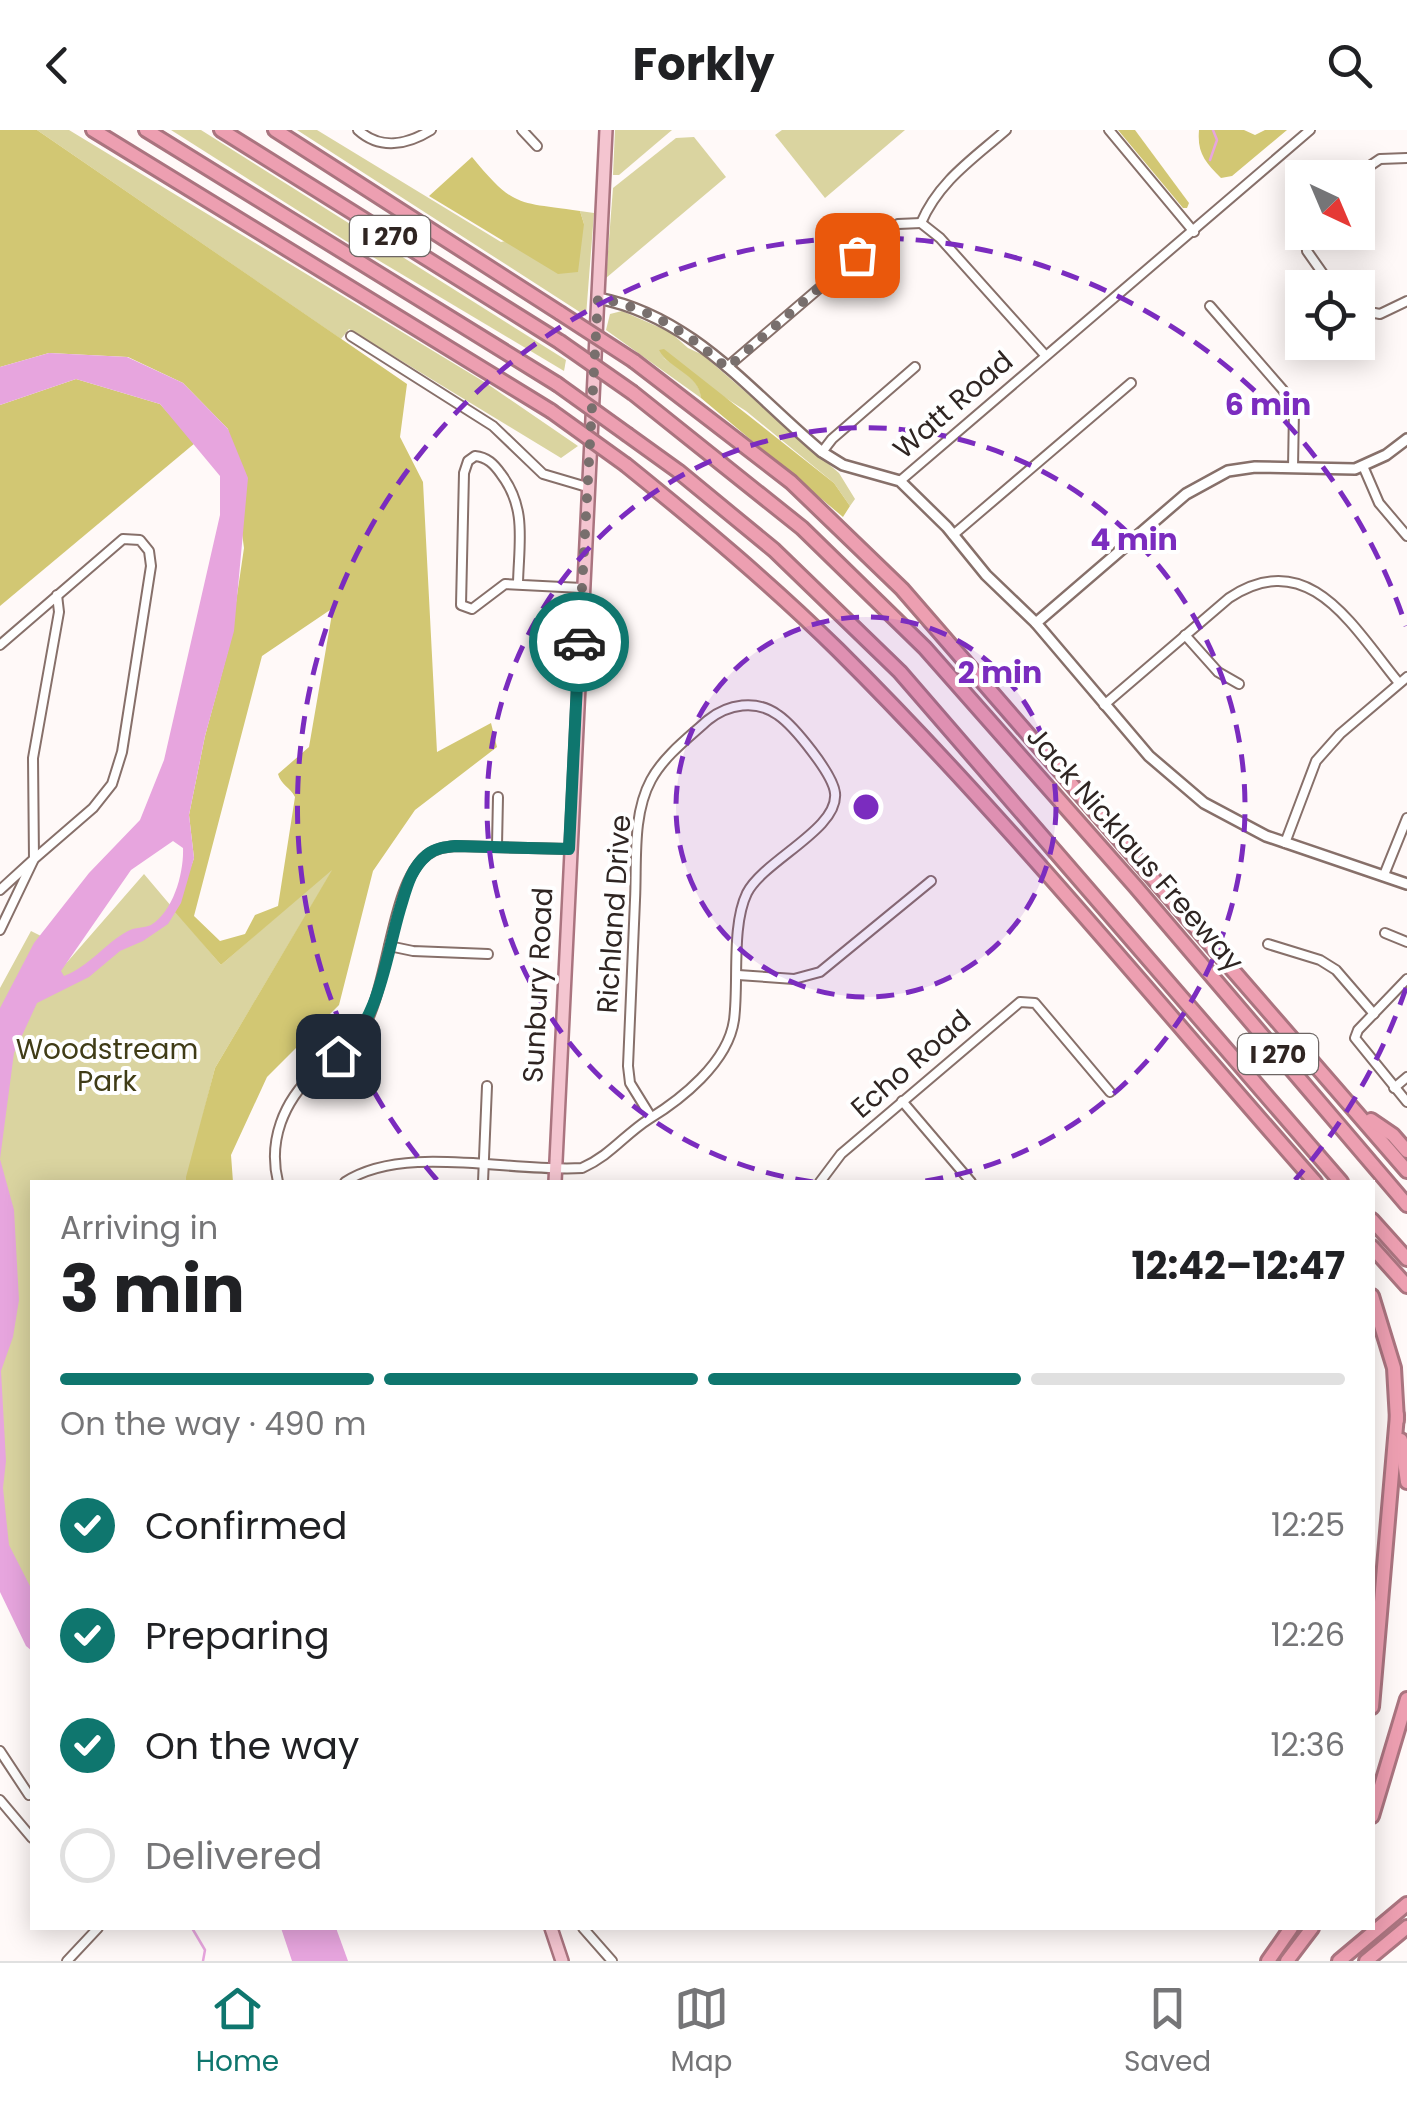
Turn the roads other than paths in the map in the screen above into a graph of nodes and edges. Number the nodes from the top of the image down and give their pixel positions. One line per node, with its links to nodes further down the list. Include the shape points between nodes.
1 (94, 130): 62 (highway, bridge, via 551,412 732,552 838,650)
2 (146, 130): 83 (highway, I 270, bridge, via 557,384 774,550 900,672)
3 (220, 130): 84 (highway, Jack Nicklaus Freeway / I 270, bridge, via 560,342 802,528 925,648)
4 (275, 130): 69 (highway, bridge, via 634,361 792,482 902,589)
5 (358, 130): 6 (street, via 390,144)
6 (431, 130)
7 (522, 130): 12 (street)
8 (606, 130): 17 (main road, Sunbury Road)
9 (1006, 130): 15 (street, via 949,178)
10 (1109, 130): 16 (street)
11 (1310, 130): 16 (street, Watt Road)
12 (537, 146)
13 (1407, 158): 14 (street)
14 (1375, 162)
15 (921, 223): 22 (street); 24 (street, via 898,224 884,233)
16 (1194, 232): 22 (street, Watt Road)
17 (598, 298): 24 (street, Watt Road, via 672,324); 31 (main road, Sunbury Road)
18 (1407, 301): 20 (street)
19 (1210, 306): 29 (street, via 1294,409)
20 (1375, 313)
21 (351, 336): 31 (street, via 493,426 543,474)
22 (1045, 356): 30 (street, Watt Road)
23 (914, 367): 27 (street)
24 (727, 368): 27 (street, Watt Road)
25 (1131, 383): 32 (street)
26 (1407, 439): 28 (street)
27 (822, 452): 30 (street, Watt Road)
28 (1363, 466): 29 (street); 33 (street, via 1379,503)
29 (1293, 468): 37 (street, via 1228,471 1186,494)
30 (900, 481): 32 (street)
31 (587, 488): 35 (main road, Sunbury Road)
32 (953, 535): 37 (street)
33 (1407, 536)
34 (518, 583): 34 (street, via 494,590 472,609 461,605 464,474 475,456 492,464 519,505); 35 (street)
35 (582, 588): 47 (main road, Sunbury Road)
36 (57, 595): 39 (street); 48 (street, via 33,758); 48 (street, via 115,545 133,537 149,552 112,784)
37 (1036, 623): 42 (street)
38 (1185, 636): 40 (street, via 1247,586 1268,579 1307,584); 41 (street, via 1218,672); 42 (street)
39 (0, 644)
40 (1403, 680): 45 (street, via 1316,762)
41 (1240, 684)
42 (1104, 705): 45 (street, via 1204,803)
43 (498, 797): 46 (street)
44 (1407, 818): 49 (street)
45 (1285, 843): 49 (street)
46 (498, 845): 47 (street); 57 (street, via 440,848 426,856 409,878)
47 (569, 849): 73 (main road, Sunbury Road)
48 (34, 858): 52 (street); 53 (street)
49 (1384, 875): 51 (street)
50 (931, 881): 59 (street, via 820,972 794,979)
51 (1407, 884)
52 (0, 890)
53 (0, 930)
54 (1385, 933): 55 (street)
55 (1407, 942)
56 (1268, 944): 61 (street, via 1336,970)
57 (389, 946): 58 (street); 75 (street, via 374,1005 356,1040 314,1073 281,1119 272,1156)
58 (488, 954)
59 (738, 975): 70 (street, via 732,1034 707,1073); 70 (street, Richland Drive, via 748,892 823,822 836,799 826,771 784,719 752,704 715,715 677,747 650,781 638,822 628,1066 630,1083)
60 (1407, 979): 61 (street)
61 (1374, 1014): 65 (street, via 1358,1030 1356,1043)
62 (1197, 1048): 81 (highway); 82 (highway)
63 (1407, 1077): 65 (street)
64 (487, 1086): 72 (street)
65 (1394, 1088): 68 (street)
66 (1110, 1092): 67 (street, Echo Road, via 1028,1001 1012,1006)
67 (902, 1100): 79 (street, Echo Road); 80 (street)
68 (1407, 1102)
69 (1358, 1111): 71 (highway); 74 (highway)
70 (652, 1117): 73 (street, via 604,1158 582,1168)
71 (1407, 1151)
72 (484, 1164): 73 (street); 76 (street, via 394,1163); 77 (street)
73 (556, 1168): 78 (main road, Sunbury Road)
74 (1407, 1171)
75 (278, 1180)
76 (348, 1180)
77 (483, 1180)
78 (555, 1180)
79 (822, 1180)
80 (970, 1180)
81 (1303, 1180)
82 (1314, 1180)
83 (1338, 1180)
84 (1407, 1205)
85 (1375, 1223): 87 (highway)
86 (1375, 1250): 88 (highway)
87 (1407, 1259)
88 (1407, 1286)
89 (1375, 1306): 90 (highway, via 1394,1368)
90 (1397, 1415): 91 (highway); 92 (highway)
91 (1407, 1482)
92 (1375, 1671)
93 (1407, 1698): 97 (highway)
94 (0, 1751): 95 (street)
95 (29, 1795)
96 (0, 1800): 98 (street)
97 (1375, 1806)
98 (30, 1836)
99 (1407, 1904): 111 (highway)
100 (1407, 1926): 112 (highway)
101 (96, 1930): 106 (street)
102 (553, 1930): 107 (main road)
103 (585, 1930): 108 (street)
104 (1290, 1930): 109 (highway)
105 (1310, 1930): 110 (highway)
106 (67, 1961)
107 (562, 1961)
108 (612, 1961)
109 (1268, 1961)
110 (1287, 1961)
111 (1339, 1961)
112 (1366, 1961)

